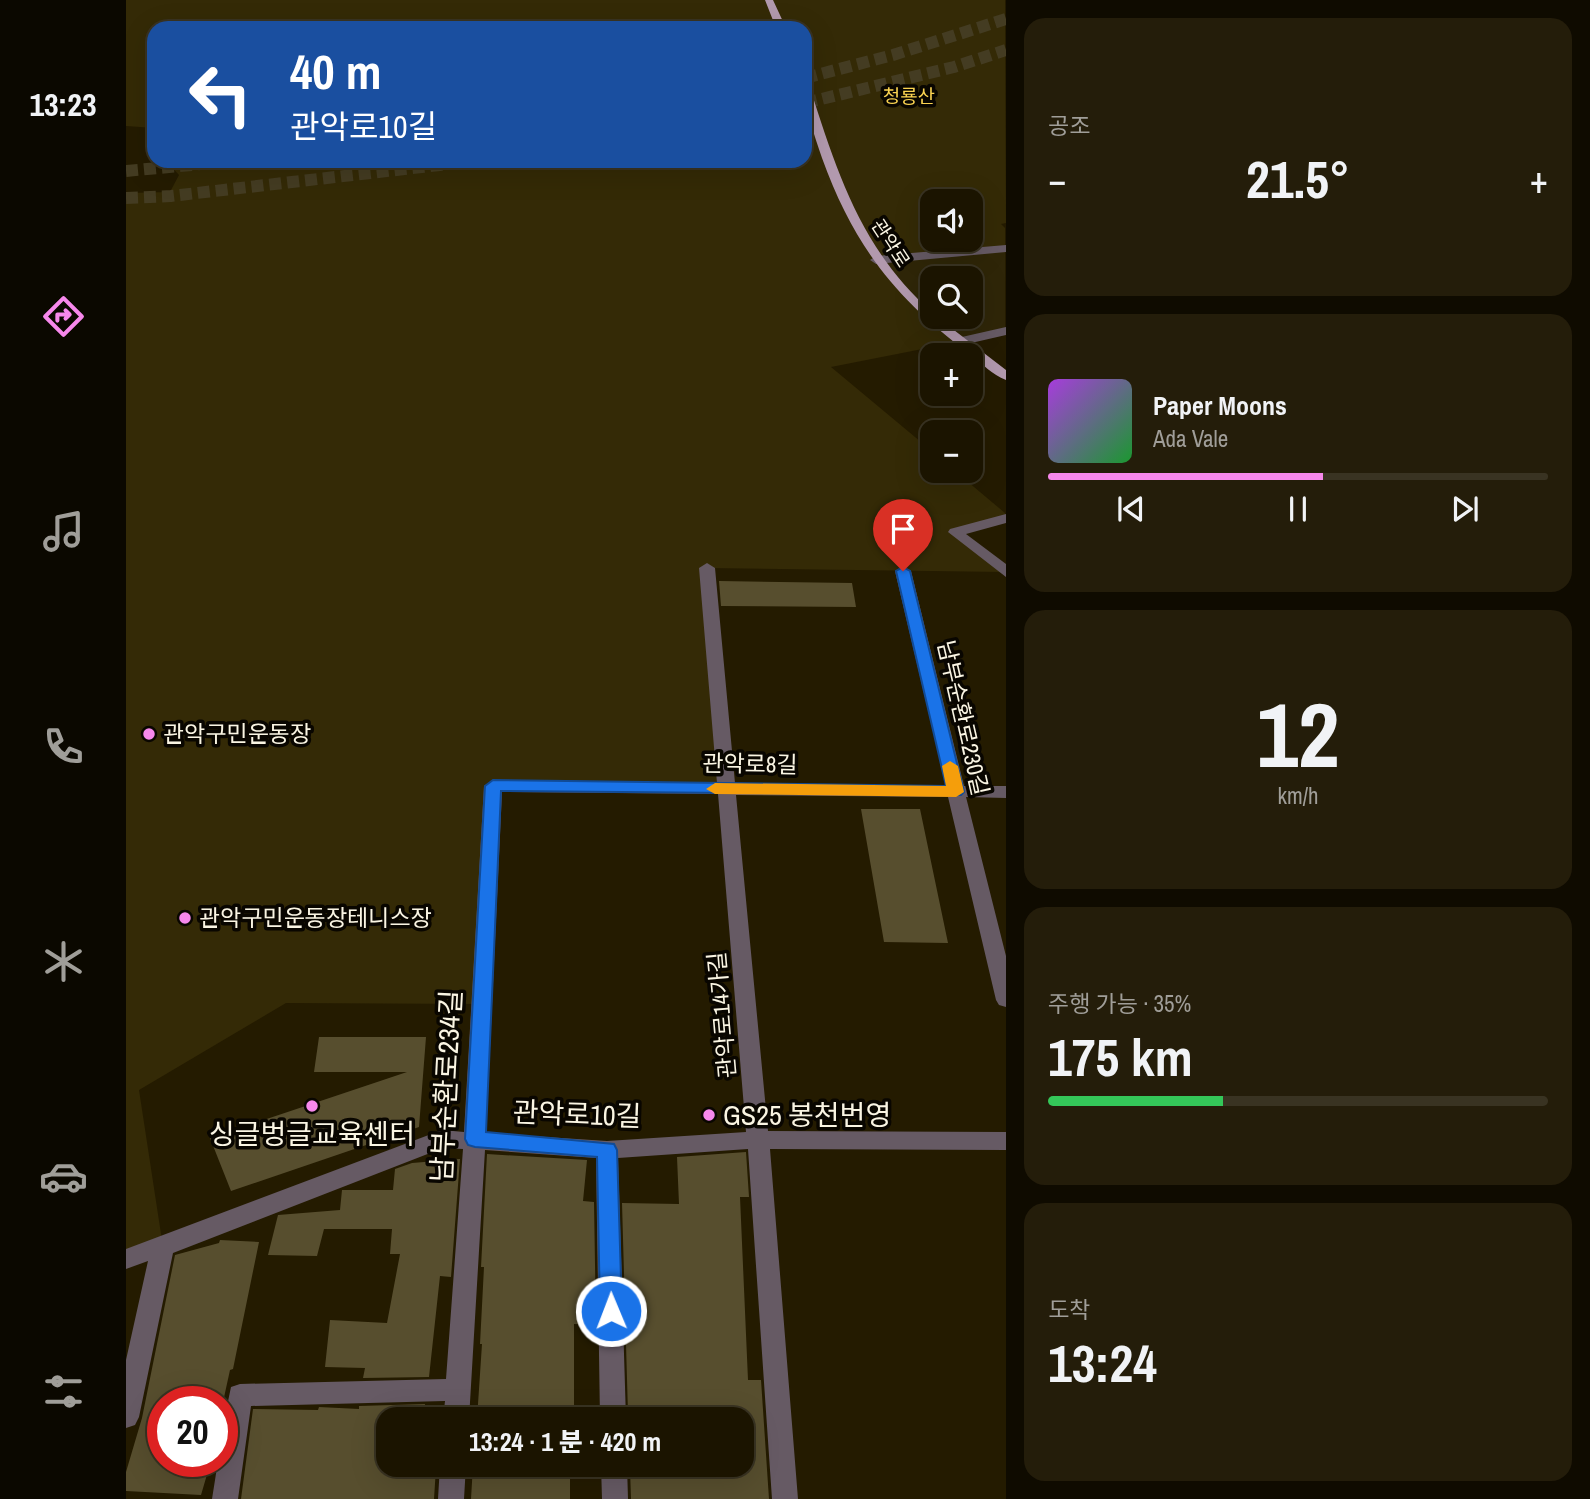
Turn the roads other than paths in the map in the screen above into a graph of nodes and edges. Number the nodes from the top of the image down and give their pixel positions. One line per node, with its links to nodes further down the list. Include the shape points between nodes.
1 (769, 0): 2 (main road)
2 (778, 21)
3 (812, 108): 5 (main road, 관악로, via 839,187)
4 (1006, 248): 5 (street)
5 (876, 260): 7 (main road, 관악로, via 912,301)
6 (1006, 331): 7 (street)
7 (958, 342): 8 (main road, 관악로)
8 (1006, 376)
9 (1006, 518): 12 (street, via 956,531)
10 (707, 568): 14 (street, 관악로14가길)
11 (903, 571): 15 (street, 남부순환로230길)
12 (1006, 572)
13 (493, 786): 14 (street, 관악로8길); 18 (street, 남부순환로234길)
14 (726, 789): 15 (street, 관악로8길); 19 (street, 관악로14가길)
15 (956, 792): 16 (street, 관악로8길); 17 (street, 남부순환로230길)
16 (1006, 792)
17 (1006, 1000)
18 (475, 1139): 21 (street, 관악로10길); 22 (street, 관악로10길, via 442,1139); 24 (street, 남부순환로234길)
19 (758, 1140): 20 (street, 관악로10길); 21 (street, 관악로10길); 33 (street, 관악로14가길)
20 (1006, 1141)
21 (607, 1150): 26 (street)
22 (163, 1247): 23 (street, 관악로10길); 27 (street)
23 (126, 1259)
24 (458, 1390): 25 (street, 남부순환로234길); 30 (street, via 240,1395)
25 (457, 1407)
26 (613, 1407)
27 (126, 1417)
28 (452, 1477): 31 (street)
29 (614, 1477): 32 (street)
30 (225, 1499)
31 (451, 1499)
32 (615, 1499)
33 (785, 1499)

